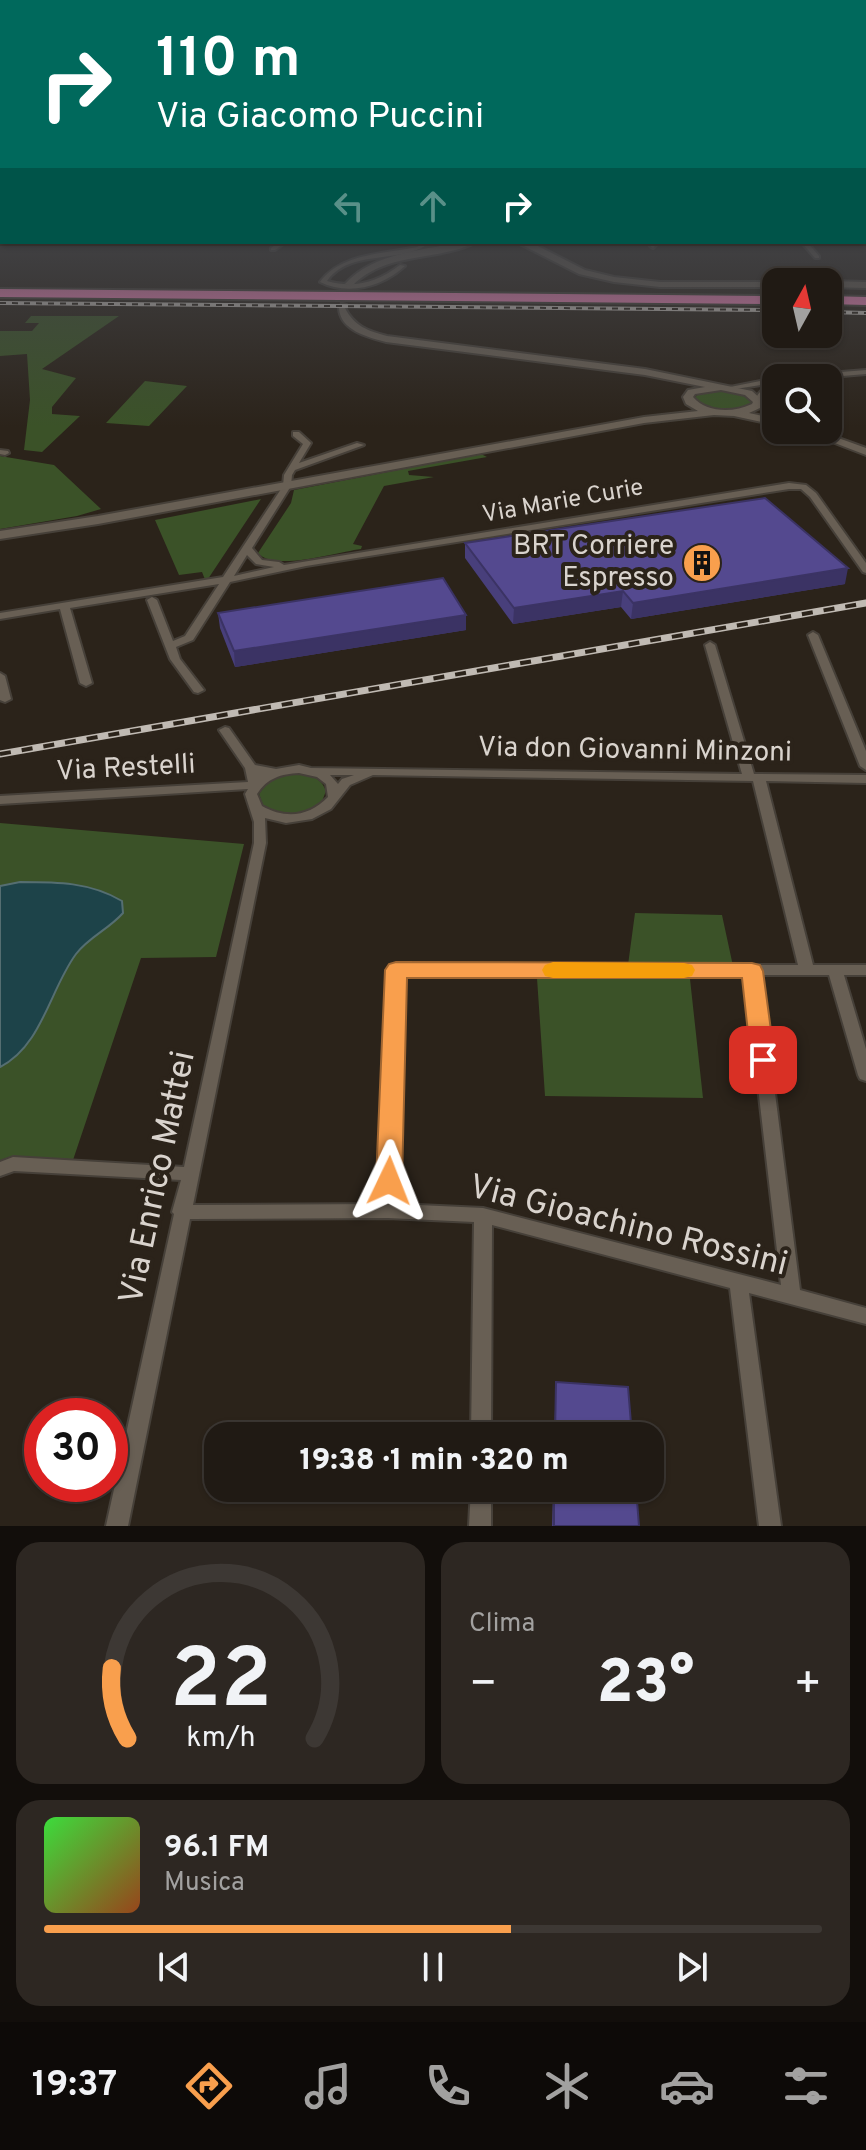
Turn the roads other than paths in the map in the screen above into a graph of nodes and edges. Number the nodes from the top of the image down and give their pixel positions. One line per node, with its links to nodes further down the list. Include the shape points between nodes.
1 (0, 291): 2 (highway)
2 (762, 297)
3 (842, 298): 4 (highway)
4 (866, 298)
5 (342, 310): 6 (street, via 355,328 386,339)
6 (635, 370): 10 (street); 11 (street, via 675,384)
7 (866, 372): 8 (street)
8 (842, 374)
9 (762, 384): 10 (street)
10 (725, 388): 11 (street, via 700,389); 13 (street)
11 (688, 397): 15 (street, via 695,406); 18 (street, via 670,411)
12 (762, 397): 13 (street)
13 (758, 401): 14 (street); 16 (street, via 751,410)
14 (762, 405)
15 (716, 412): 16 (street); 18 (street)
16 (732, 413): 17 (street)
17 (762, 417)
18 (644, 420): 24 (street)
19 (296, 434): 23 (street, via 307,443)
20 (842, 443): 22 (street)
21 (360, 445): 23 (street)
22 (866, 452)
23 (291, 469): 24 (street)
24 (287, 486): 25 (street); 26 (street)
25 (0, 535)
26 (247, 549): 28 (street); 29 (street)
27 (306, 563): 28 (street); 30 (street, Via Marie Curie, via 796,486 822,505); 31 (street, Via Marie Curie)
28 (267, 565): 29 (street)
29 (233, 570): 31 (street)
30 (866, 570)
31 (222, 583): 32 (street, Via Marie Curie); 38 (street, via 189,638)
32 (154, 597): 33 (street, Via Marie Curie); 38 (street)
33 (65, 610): 34 (street); 35 (street); 40 (street)
34 (0, 616)
35 (0, 624)
36 (813, 635): 44 (street)
37 (710, 645): 49 (street)
38 (170, 646): 41 (street)
39 (0, 676): 42 (street)
40 (86, 683)
41 (198, 690)
42 (5, 699)
43 (225, 730): 45 (street)
44 (866, 766)
45 (251, 768): 47 (street); 51 (street)
46 (314, 771): 47 (street); 48 (street, Via don Giovanni Minzoni); 52 (street, via 332,783)
47 (275, 772): 51 (street)
48 (402, 772): 49 (street, Via don Giovanni Minzoni); 52 (street, Via don Giovanni Minzoni, via 355,778)
49 (754, 778): 50 (street, Via don Giovanni Minzoni); 60 (street)
50 (866, 779)
51 (255, 785): 53 (street, Via Restelli); 54 (street, via 251,794)
52 (334, 798): 55 (street, via 319,812)
53 (0, 800)
54 (256, 808): 55 (street); 56 (street, Via Enrico Mattei)
55 (295, 819): 56 (street, via 275,825)
56 (260, 843): 63 (street, Via Enrico Mattei)
57 (835, 970): 58 (street); 60 (street); 61 (street)
58 (866, 970)
59 (752, 971): 60 (street); 64 (street, via 396,970); 68 (street)
60 (807, 971)
61 (866, 1075)
62 (0, 1169): 63 (street, via 13,1164)
63 (190, 1174): 65 (street, Via Enrico Mattei)
64 (388, 1211): 65 (street, Via Gioachino Rossini); 66 (street, Via Gioachino Rossini)
65 (181, 1212): 72 (street, Via Enrico Mattei)
66 (483, 1215): 67 (street, Via Gioachino Rossini); 70 (street)
67 (739, 1284): 68 (street, Via Gioachino Rossini); 74 (street)
68 (792, 1298): 69 (street, Via Gioachino Rossini)
69 (866, 1316)
70 (481, 1422)
71 (481, 1502): 73 (street)
72 (117, 1526)
73 (480, 1526)
74 (770, 1526)

